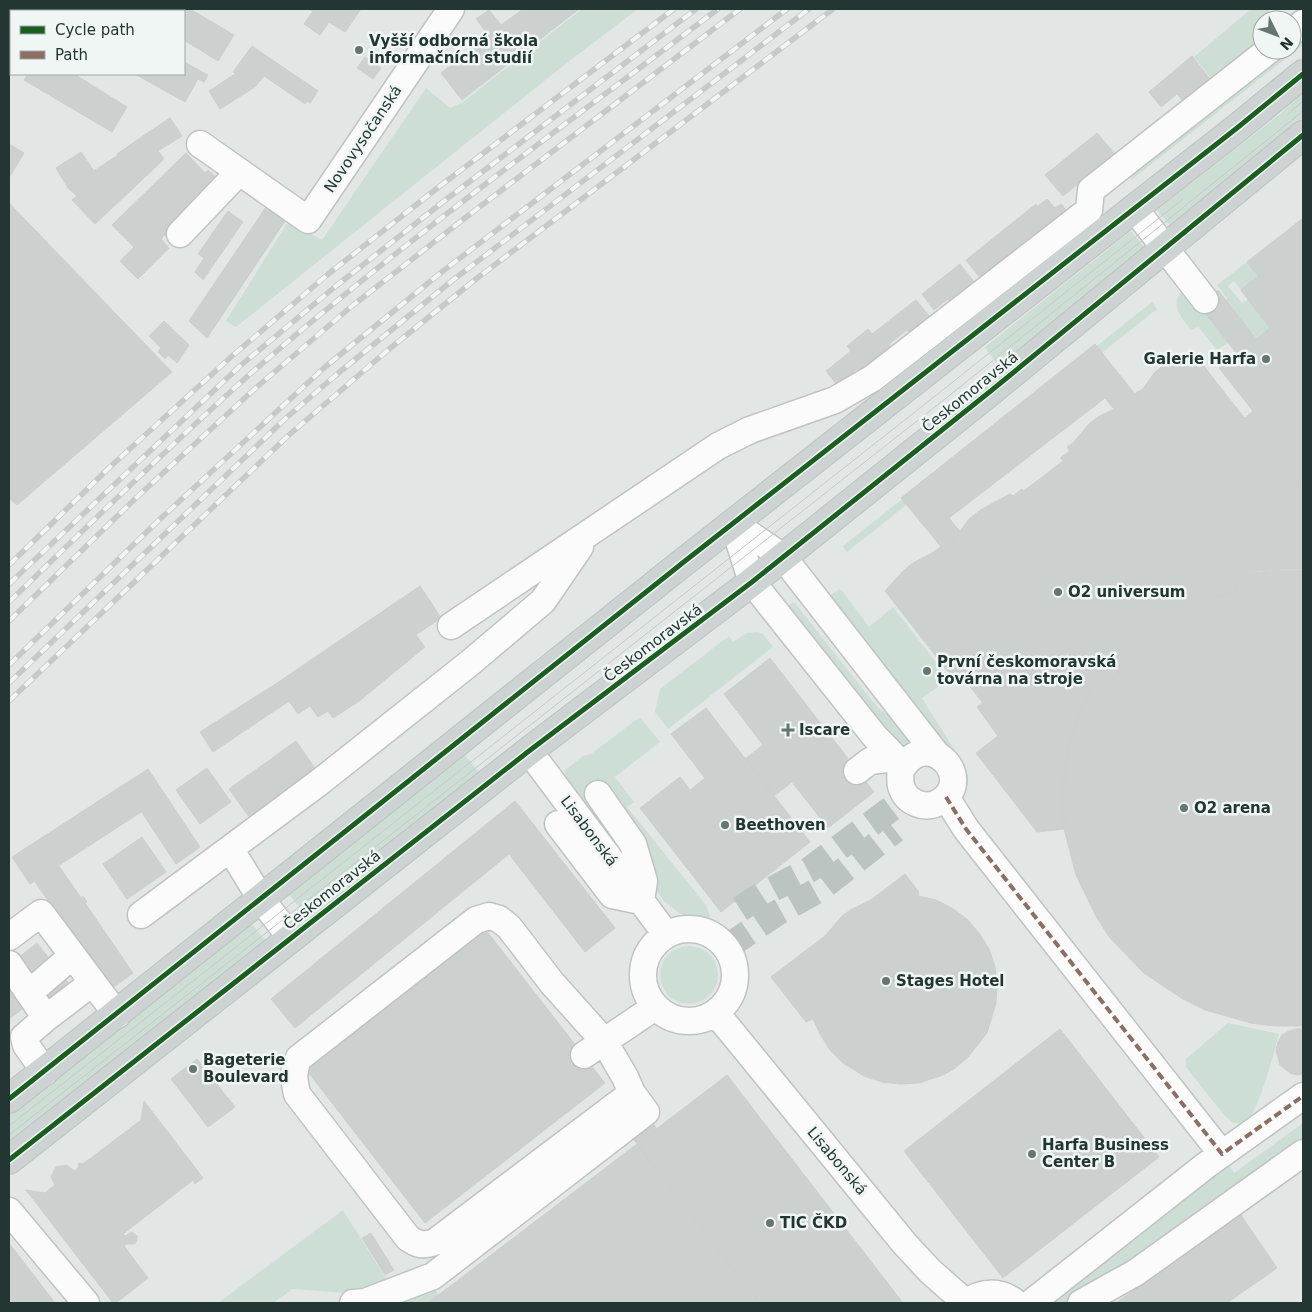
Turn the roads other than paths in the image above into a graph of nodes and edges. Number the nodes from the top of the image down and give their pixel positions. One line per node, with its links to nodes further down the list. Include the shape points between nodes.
1 (451, 9): 6 (street, Novovysočanská, via 308,220)
2 (1256, 60): 11 (street, via 1095,186 1091,190 1089,210)
3 (1303, 74): 7 (main road)
4 (1303, 135): 9 (main road, Českomoravská)
5 (200, 144): 6 (street)
6 (239, 172): 8 (street)
7 (1134, 208): 9 (street); 12 (main road)
8 (180, 234)
9 (1165, 248): 10 (street); 15 (main road, Českomoravská)
10 (1205, 300)
11 (873, 378): 12 (street); 14 (street, via 835,400 750,430 718,446)
12 (888, 401): 13 (main road)
13 (733, 523): 15 (street); 16 (street); 25 (main road)
14 (589, 534): 17 (street); 24 (street, via 543,601 471,662)
15 (783, 557): 16 (main road, Českomoravská); 19 (street)
16 (752, 582): 18 (main road, Českomoravská); 20 (street)
17 (452, 626)
18 (529, 751): 26 (street, Lisabonská); 30 (main road, Českomoravská)
19 (937, 755): 20 (street, via 920,753 905,763); 22 (street, via 948,764 953,778)
20 (880, 759): 22 (street, via 900,777 903,791 912,802 926,806)
21 (598, 794): 26 (street, via 633,844 644,881)
22 (946, 798): 45 (street, via 966,828)
23 (558, 824): 26 (street, via 612,895)
24 (231, 850): 25 (street); 27 (street)
25 (262, 899): 30 (street); 37 (main road)
26 (641, 901): 28 (street, Lisabonská)
27 (141, 915)
28 (666, 934): 35 (street, via 647,954 643,968 642,982); 36 (street, via 692,928 717,938 726,947 736,975 733,990)
29 (9, 937): 31 (street, via 41,913)
30 (291, 938): 46 (main road, Českomoravská)
31 (72, 956): 33 (street); 34 (street)
32 (9, 964): 34 (street)
33 (92, 983): 37 (street); 38 (street)
34 (29, 993): 38 (street)
35 (655, 1007): 36 (street, via 665,1015 691,1022); 39 (street)
36 (716, 1013): 50 (street, Lisabonská, via 904,1243)
37 (117, 1015): 40 (main road)
38 (46, 1018): 40 (street, via 24,1037)
39 (594, 1048): 41 (street, via 626,1077); 41 (street, via 552,983 509,927 489,916 476,920 299,1058 294,1068 294,1081 297,1094 408,1238 424,1245 435,1242)
40 (45, 1072): 43 (main road)
41 (632, 1093): 49 (street, via 646,1112 433,1276 365,1302)
42 (1303, 1096): 45 (street)
43 (9, 1100)
44 (1303, 1153): 53 (street, via 1134,1273)
45 (1222, 1154): 52 (street)
46 (9, 1160)
47 (9, 1210): 48 (street)
48 (86, 1303)
49 (353, 1303)
50 (965, 1303): 51 (street, Lisabonská, via 974,1296 996,1293)
51 (1016, 1303)
52 (1031, 1303)
53 (1081, 1303)

